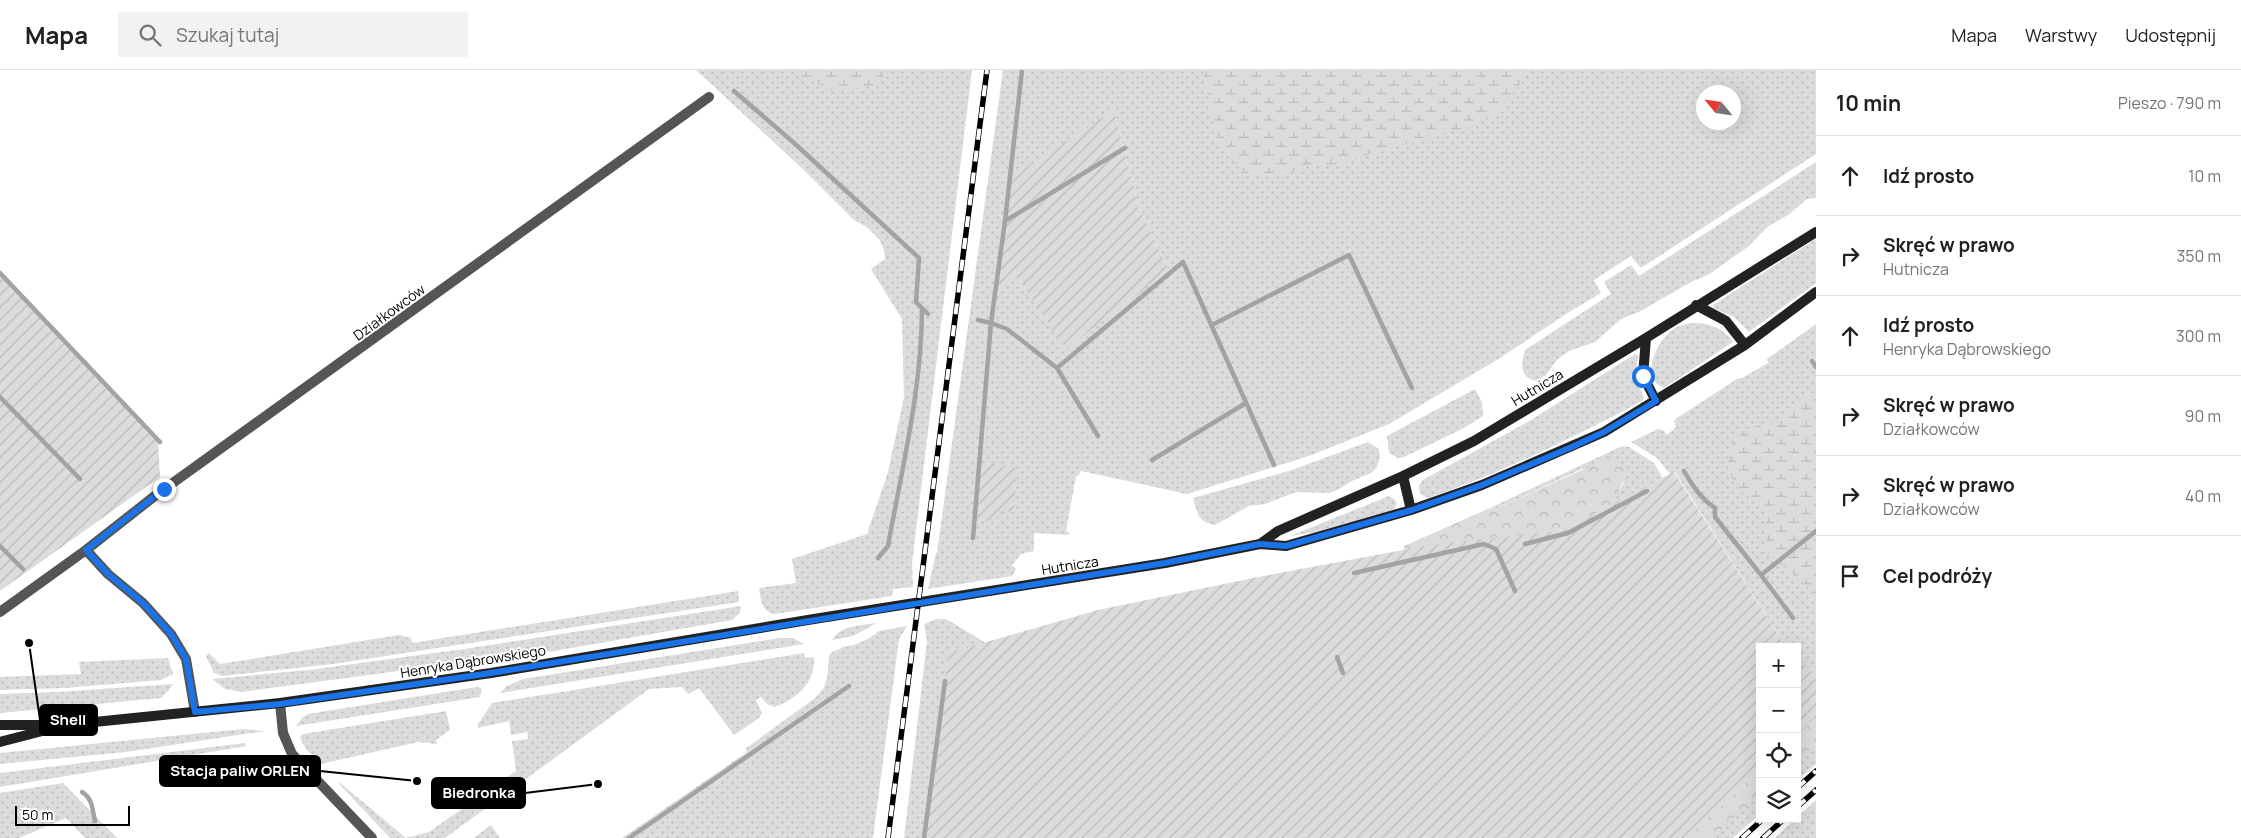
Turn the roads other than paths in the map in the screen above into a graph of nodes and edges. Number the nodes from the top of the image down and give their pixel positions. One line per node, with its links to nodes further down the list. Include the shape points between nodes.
1 (709, 97): 11 (street, Działkowców, via 156,495)
2 (1816, 232): 4 (main road, Hutnicza)
3 (1816, 292): 6 (main road, Hutnicza)
4 (1696, 305): 5 (main road, Hutnicza); 6 (main road, via 1726,321)
5 (1646, 338): 7 (main road, via 1643,376); 8 (main road, Hutnicza, via 1474,441)
6 (1745, 345): 7 (main road, Hutnicza)
7 (1656, 401): 9 (main road, Hutnicza, via 1604,432 1565,450)
8 (1403, 476): 9 (main road); 10 (main road, Hutnicza, via 1278,532)
9 (1412, 510): 10 (main road, Hutnicza, via 1286,546)
10 (1260, 544): 12 (main road, Hutnicza, via 1165,563)
11 (86, 550): 13 (street, Działkowców); 15 (street, via 171,634 186,659)
12 (883, 608): 14 (main road, Henryka Dąbrowskiego, via 491,673)
13 (0, 612)
14 (280, 704): 15 (main road, Henryka Dąbrowskiego); 19 (street, via 283,733 292,754)
15 (195, 712): 16 (main road, Henryka Dąbrowskiego)
16 (65, 725): 17 (main road, Henryka Dąbrowskiego); 18 (main road, Henryka Dąbrowskiego)
17 (0, 726)
18 (0, 742)
19 (372, 838)

